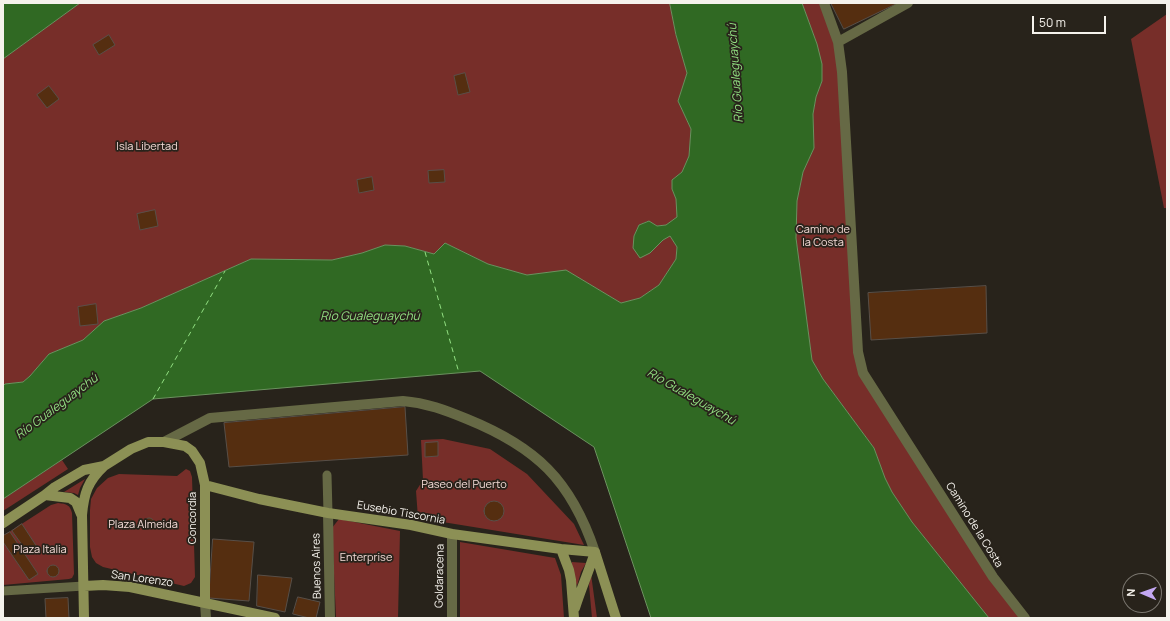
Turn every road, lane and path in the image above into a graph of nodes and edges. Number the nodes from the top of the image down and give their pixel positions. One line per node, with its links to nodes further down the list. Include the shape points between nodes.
1 (824, 3): 3 (street, Camino de la Costa)
2 (908, 3): 3 (street)
3 (838, 42): 25 (street, Camino de la Costa, via 843,79 858,352 863,373 993,577)
4 (164, 442): 5 (main road, Concordia, via 148,442); 7 (main road, Concordia, via 185,446 192,451 200,463); 14 (street, via 210,418 403,401 425,403 509,439 537,458 568,492)
5 (104, 466): 8 (main road, via 84,470); 10 (main road, via 94,476 87,489)
6 (327, 475): 9 (street)
7 (205, 485): 9 (main road, Eusebio Tiscornia); 17 (main road, Concordia)
8 (45, 495): 10 (main road, via 70,498 76,502); 11 (main road)
9 (328, 512): 12 (main road, Eusebio Tiscornia); 22 (street, Buenos Aires)
10 (82, 515): 15 (main road)
11 (3, 523)
12 (452, 534): 13 (main road, Eusebio Tiscornia); 23 (street, Goldaracena)
13 (561, 549): 14 (main road, Eusebio Tiscornia); 18 (main road, via 569,570)
14 (595, 552): 18 (main road); 24 (main road)
15 (84, 586): 16 (street, San Lorenzo); 17 (main road, San Lorenzo, via 130,587); 19 (main road)
16 (3, 591)
17 (206, 603): 20 (street, Concordia); 21 (main road, San Lorenzo)
18 (574, 616)
19 (84, 618)
20 (206, 618)
21 (274, 618)
22 (330, 618)
23 (452, 618)
24 (616, 618)
25 (1025, 618)

